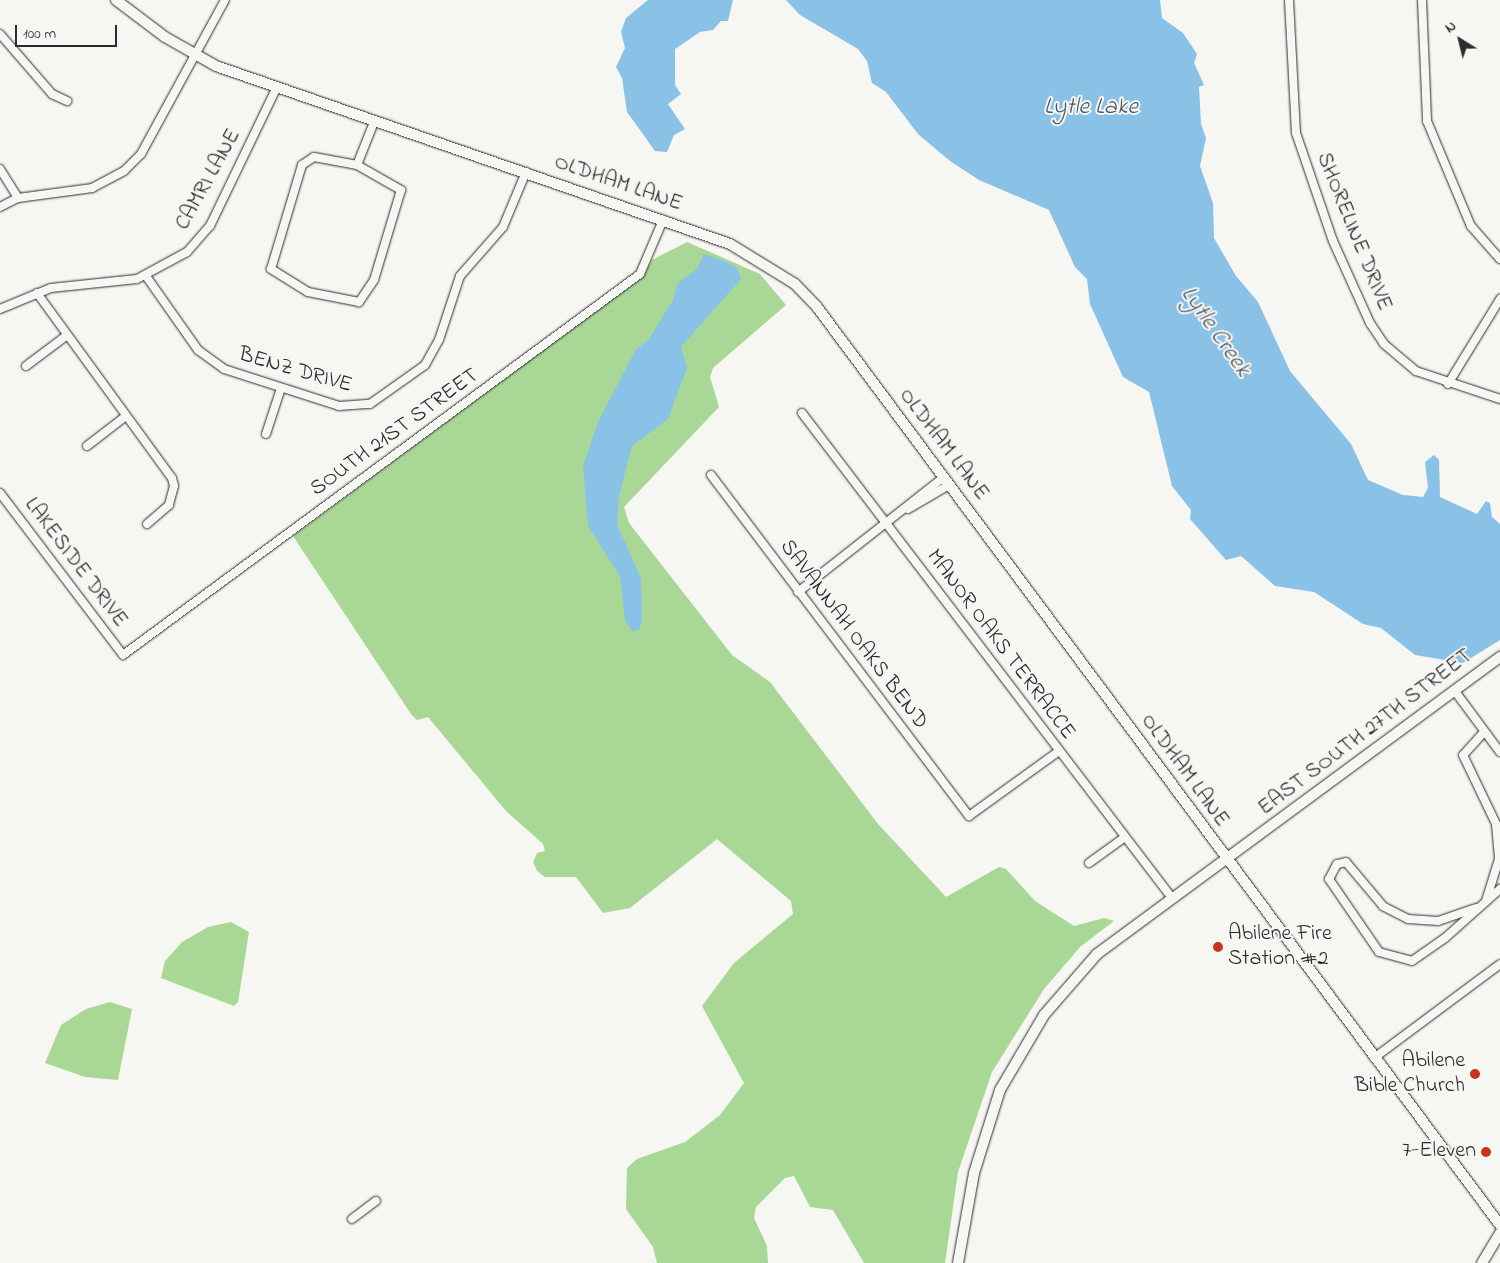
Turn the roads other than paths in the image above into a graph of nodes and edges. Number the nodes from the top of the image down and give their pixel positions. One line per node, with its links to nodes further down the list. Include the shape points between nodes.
1 (116, 0): 6 (main road, OLDHAM LANE)
2 (225, 0): 6 (street)
3 (1289, 0): 23 (street, SHORELINE DRIVE, via 1296,133 1339,255 1384,344 1416,371)
4 (1422, 0): 16 (street, via 1427,121 1471,226)
5 (0, 34): 8 (street, via 52,94)
6 (195, 55): 7 (main road, OLDHAM LANE); 13 (street, via 141,154 124,170 92,188)
7 (276, 89): 9 (main road, OLDHAM LANE); 17 (street, CAMRI LANE, via 199,240 173,263)
8 (66, 101)
9 (374, 122): 10 (street); 12 (main road, OLDHAM LANE)
10 (356, 165): 10 (street, via 314,157 304,162 270,263 274,273 308,292 360,302 374,280 401,195 398,187)
11 (0, 169): 13 (street)
12 (526, 172): 15 (main road, OLDHAM LANE); 24 (street, BENZ DRIVE, via 503,227 460,276 439,340 416,373 382,398 358,407 339,406)
13 (18, 198): 14 (street)
14 (0, 207)
15 (662, 220): 31 (main road, OLDHAM LANE, via 730,244 796,284); 36 (street, SOUTH 21ST STREET, via 640,274)
16 (1500, 259)
17 (146, 276): 18 (street, CAMRI LANE); 24 (street, BENZ DRIVE, via 198,350 224,369)
18 (37, 293): 20 (street, CAMRI LANE, via 17,305); 21 (street)
19 (1500, 300): 23 (street)
20 (0, 309)
21 (66, 336): 22 (street); 27 (street)
22 (26, 366)
23 (1448, 384): 25 (street, SHORELINE DRIVE)
24 (281, 388): 28 (street)
25 (1500, 399)
26 (802, 413): 34 (street, MANOR OAKS TERRACCE)
27 (126, 416): 29 (street); 33 (street, via 168,470 173,495 161,515)
28 (266, 434)
29 (87, 446)
30 (710, 475): 35 (street, SAVANNAH OAKS BEND)
31 (947, 481): 34 (street); 44 (main road, OLDHAM LANE)
32 (0, 492): 36 (street, LAKESIDE DRIVE)
33 (147, 524)
34 (886, 526): 35 (street); 40 (street, MANOR OAKS TERRACCE)
35 (798, 592): 40 (street, SAVANNAH OAKS BEND, via 969,816)
36 (122, 655)
37 (1500, 657): 38 (main road, EAST SOUTH 27TH STREET)
38 (1454, 690): 39 (street); 44 (main road, EAST SOUTH 27TH STREET)
39 (1484, 732): 41 (street); 42 (street, via 1463,755)
40 (1059, 752): 43 (street, MANOR OAKS TERRACCE)
41 (1500, 752)
42 (1498, 823): 46 (street, via 1499,859)
43 (1125, 837): 45 (street); 49 (street, MANOR OAKS TERRACCE)
44 (1226, 860): 49 (main road, EAST SOUTH 27TH STREET); 53 (main road, OLDHAM LANE)
45 (1089, 863)
46 (1495, 873): 47 (street); 50 (street)
47 (1500, 880)
48 (1500, 889): 50 (street)
49 (1172, 898): 59 (main road, EAST SOUTH 27TH STREET, via 1098,954 1044,1015 1000,1090 974,1173)
50 (1486, 901): 51 (street)
51 (1476, 908): 51 (street, via 1438,921 1408,919 1383,906 1346,862 1337,864 1329,879 1379,952 1401,961 1412,961 1424,953)
52 (1500, 964): 53 (street)
53 (1374, 1058): 56 (main road, OLDHAM LANE)
54 (376, 1201): 55 (street)
55 (352, 1219)
56 (1500, 1225)
57 (1500, 1233): 58 (main road)
58 (1486, 1262)
59 (958, 1263)

